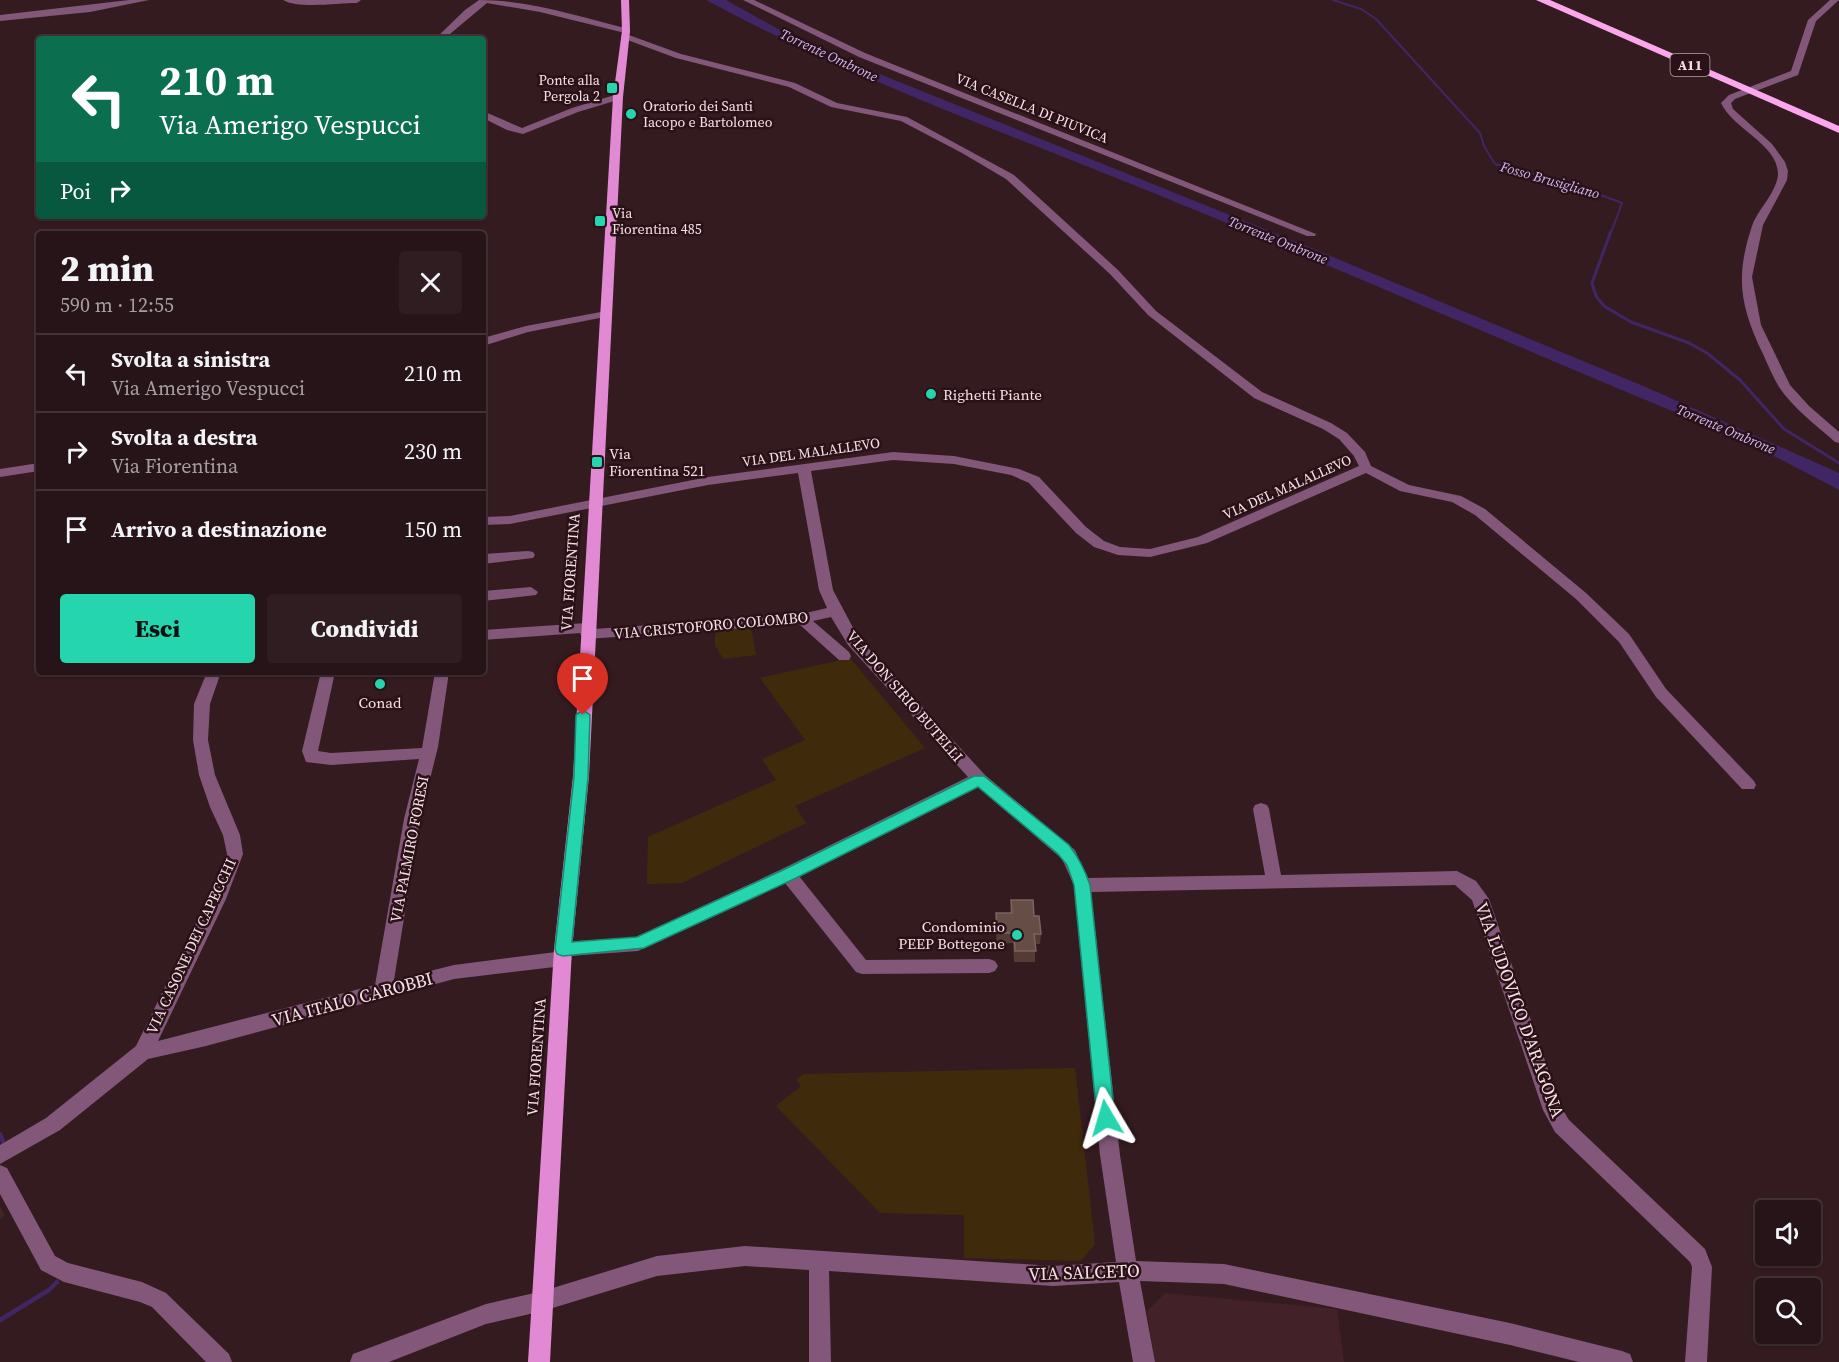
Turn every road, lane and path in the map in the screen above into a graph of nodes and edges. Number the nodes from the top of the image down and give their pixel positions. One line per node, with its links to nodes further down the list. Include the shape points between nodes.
1 (145, 0): 10 (street)
2 (287, 0): 3 (street)
3 (357, 0)
4 (486, 0): 11 (street, VIA DEL MALALLEVO, via 560,14); 12 (street)
5 (625, 0): 11 (main road, VIA FIORENTINA)
6 (747, 0): 17 (street, VIA CASELLA DI PIUVICA, via 862,55)
7 (1541, 0): 16 (highway, A11)
8 (1553, 0): 15 (highway, A11)
9 (1835, 0): 20 (street, via 1812,20 1797,71 1732,97 1727,108 1769,146 1784,171 1758,225 1746,277 1755,325 1785,386)
10 (0, 18)
11 (626, 34): 13 (main road, VIA FIORENTINA); 22 (street, VIA DEL MALALLEVO, via 680,56 792,85 834,105 904,119 966,151 1010,177 1114,272 1152,313 1258,395 1343,436)
12 (442, 36)
13 (618, 102): 14 (street, via 593,105 523,131); 18 (main road, VIA FIORENTINA)
14 (486, 116)
15 (1839, 125)
16 (1839, 130)
17 (1311, 234)
18 (606, 314): 19 (street); 25 (main road, VIA FIORENTINA)
19 (486, 341)
20 (1839, 439)
21 (36, 467): 24 (street)
22 (1366, 468): 23 (street, VIA DEL MALALLEVO, via 1202,540 1150,553 1118,551 1099,544 1034,480 999,467 893,456); 41 (street, via 1405,488 1456,499 1480,512 1581,596 1624,638 1661,693)
23 (804, 469): 25 (street, VIA DEL MALALLEVO, via 708,481); 31 (street, VIA DON SIRIO BUTELLI, via 824,581)
24 (0, 473)
25 (596, 502): 26 (street, via 510,520); 33 (main road, VIA FIORENTINA)
26 (486, 521)
27 (528, 555): 28 (street)
28 (486, 559)
29 (531, 592): 30 (street)
30 (486, 596)
31 (835, 611): 32 (street, VIA CRISTOFORO COLOMBO); 40 (street, VIA DON SIRIO BUTELLI, via 862,652)
32 (802, 619): 33 (street, VIA CRISTOFORO COLOMBO); 35 (street)
33 (587, 631): 34 (street, VIA CRISTOFORO COLOMBO); 46 (main road, VIA FIORENTINA, via 581,777)
34 (486, 635)
35 (844, 656)
36 (212, 675): 49 (street, VIA CASONE DEI CAPECCHI, via 203,698 201,739 212,790 230,828 236,854)
37 (327, 675): 39 (street, via 309,754 315,759)
38 (441, 675): 39 (street, VIA PALMIRO FORESI)
39 (428, 753): 48 (street, VIA PALMIRO FORESI, via 416,796)
40 (979, 780): 43 (street, VIA ITALO CAROBBI); 45 (street, VIA DON SIRIO BUTELLI, via 1064,850 1074,862)
41 (1748, 785)
42 (1261, 809): 44 (street)
43 (788, 874): 46 (street, VIA ITALO CAROBBI, via 638,944); 47 (street, via 862,967)
44 (1274, 880): 45 (street, VIA LUDOVICO D'ARAGONA); 61 (street, VIA LUDOVICO D'ARAGONA, via 1457,878 1475,889 1562,1126 1698,1256 1702,1267)
45 (1082, 885): 53 (street, VIA DON SIRIO BUTELLI, via 1103,1092)
46 (563, 954): 48 (street, VIA ITALO CAROBBI, via 467,969); 54 (main road, VIA FIORENTINA)
47 (989, 966)
48 (383, 990): 49 (street, VIA ITALO CAROBBI)
49 (143, 1052): 50 (street, VIA CASONE DEI CAPECCHI, via 53,1124)
50 (0, 1155)
51 (0, 1174): 55 (street, via 48,1263 64,1272 159,1300)
52 (819, 1260): 53 (street, VIA SALCETO, via 1053,1276); 54 (street, VIA SALCETO, via 746,1256 657,1266); 58 (street)
53 (1128, 1271): 59 (street, VIA DON SIRIO BUTELLI); 60 (street, VIA SALCETO, via 1224,1274 1510,1334)
54 (543, 1301): 56 (street, VIA SALCETO, via 486,1314); 57 (main road, VIA FIORENTINA)
55 (221, 1362)
56 (361, 1362)
57 (539, 1362)
58 (820, 1362)
59 (1144, 1362)
60 (1622, 1362)
61 (1696, 1362)

